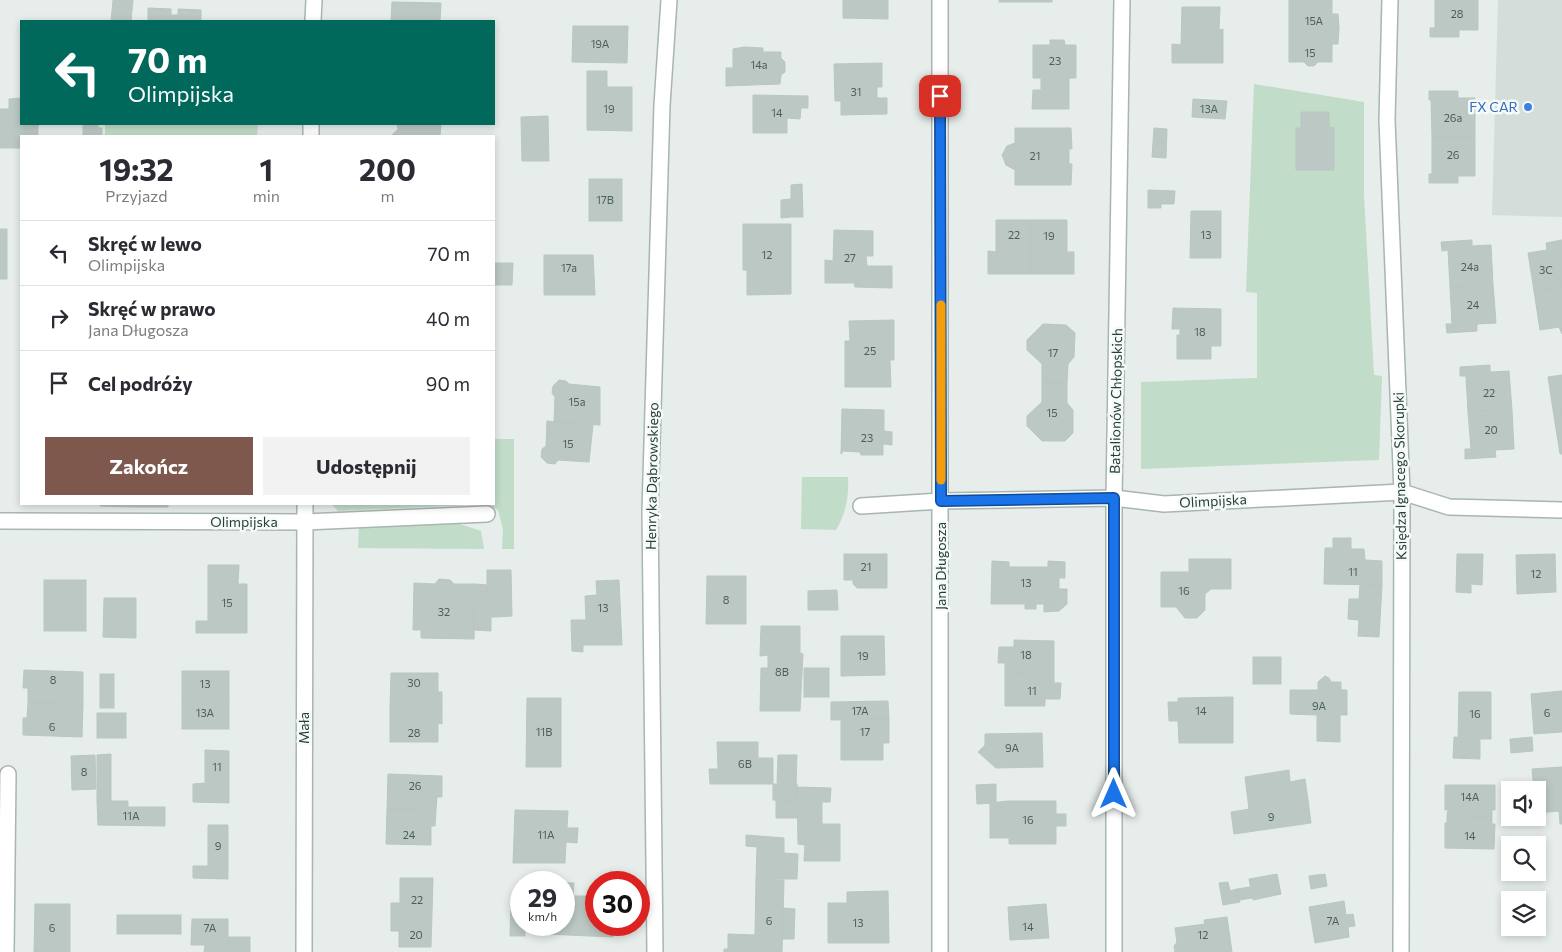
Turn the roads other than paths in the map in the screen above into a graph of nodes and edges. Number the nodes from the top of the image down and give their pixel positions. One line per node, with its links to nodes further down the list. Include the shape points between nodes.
1 (314, 0): 6 (street)
2 (669, 0): 19 (street, Henryka Dąbrowskiego, via 662,105 650,511)
3 (940, 0): 9 (street, Jana Długosza)
4 (1122, 0): 8 (street, Batalionów Chłopskich)
5 (1390, 0): 7 (street, Księdza Ignacego Skorupki, via 1387,120)
6 (313, 20)
7 (1402, 492): 8 (street, Olimpijska, via 1164,504); 12 (street, Olimpijska, via 1449,507); 22 (street, Księdza Ignacego Skorupki)
8 (1114, 498): 9 (street, Olimpijska); 21 (street, Batalionów Chłopskich)
9 (941, 501): 11 (street, Olimpijska); 20 (street, Jana Długosza)
10 (305, 505): 15 (street, Mała)
11 (862, 506)
12 (1562, 510)
13 (487, 514): 15 (street, Olimpijska)
14 (0, 521): 15 (street, Olimpijska)
15 (304, 522): 18 (street, Mała)
16 (8, 774): 17 (street)
17 (6, 952)
18 (304, 952)
19 (655, 952)
20 (940, 952)
21 (1114, 952)
22 (1400, 952)

